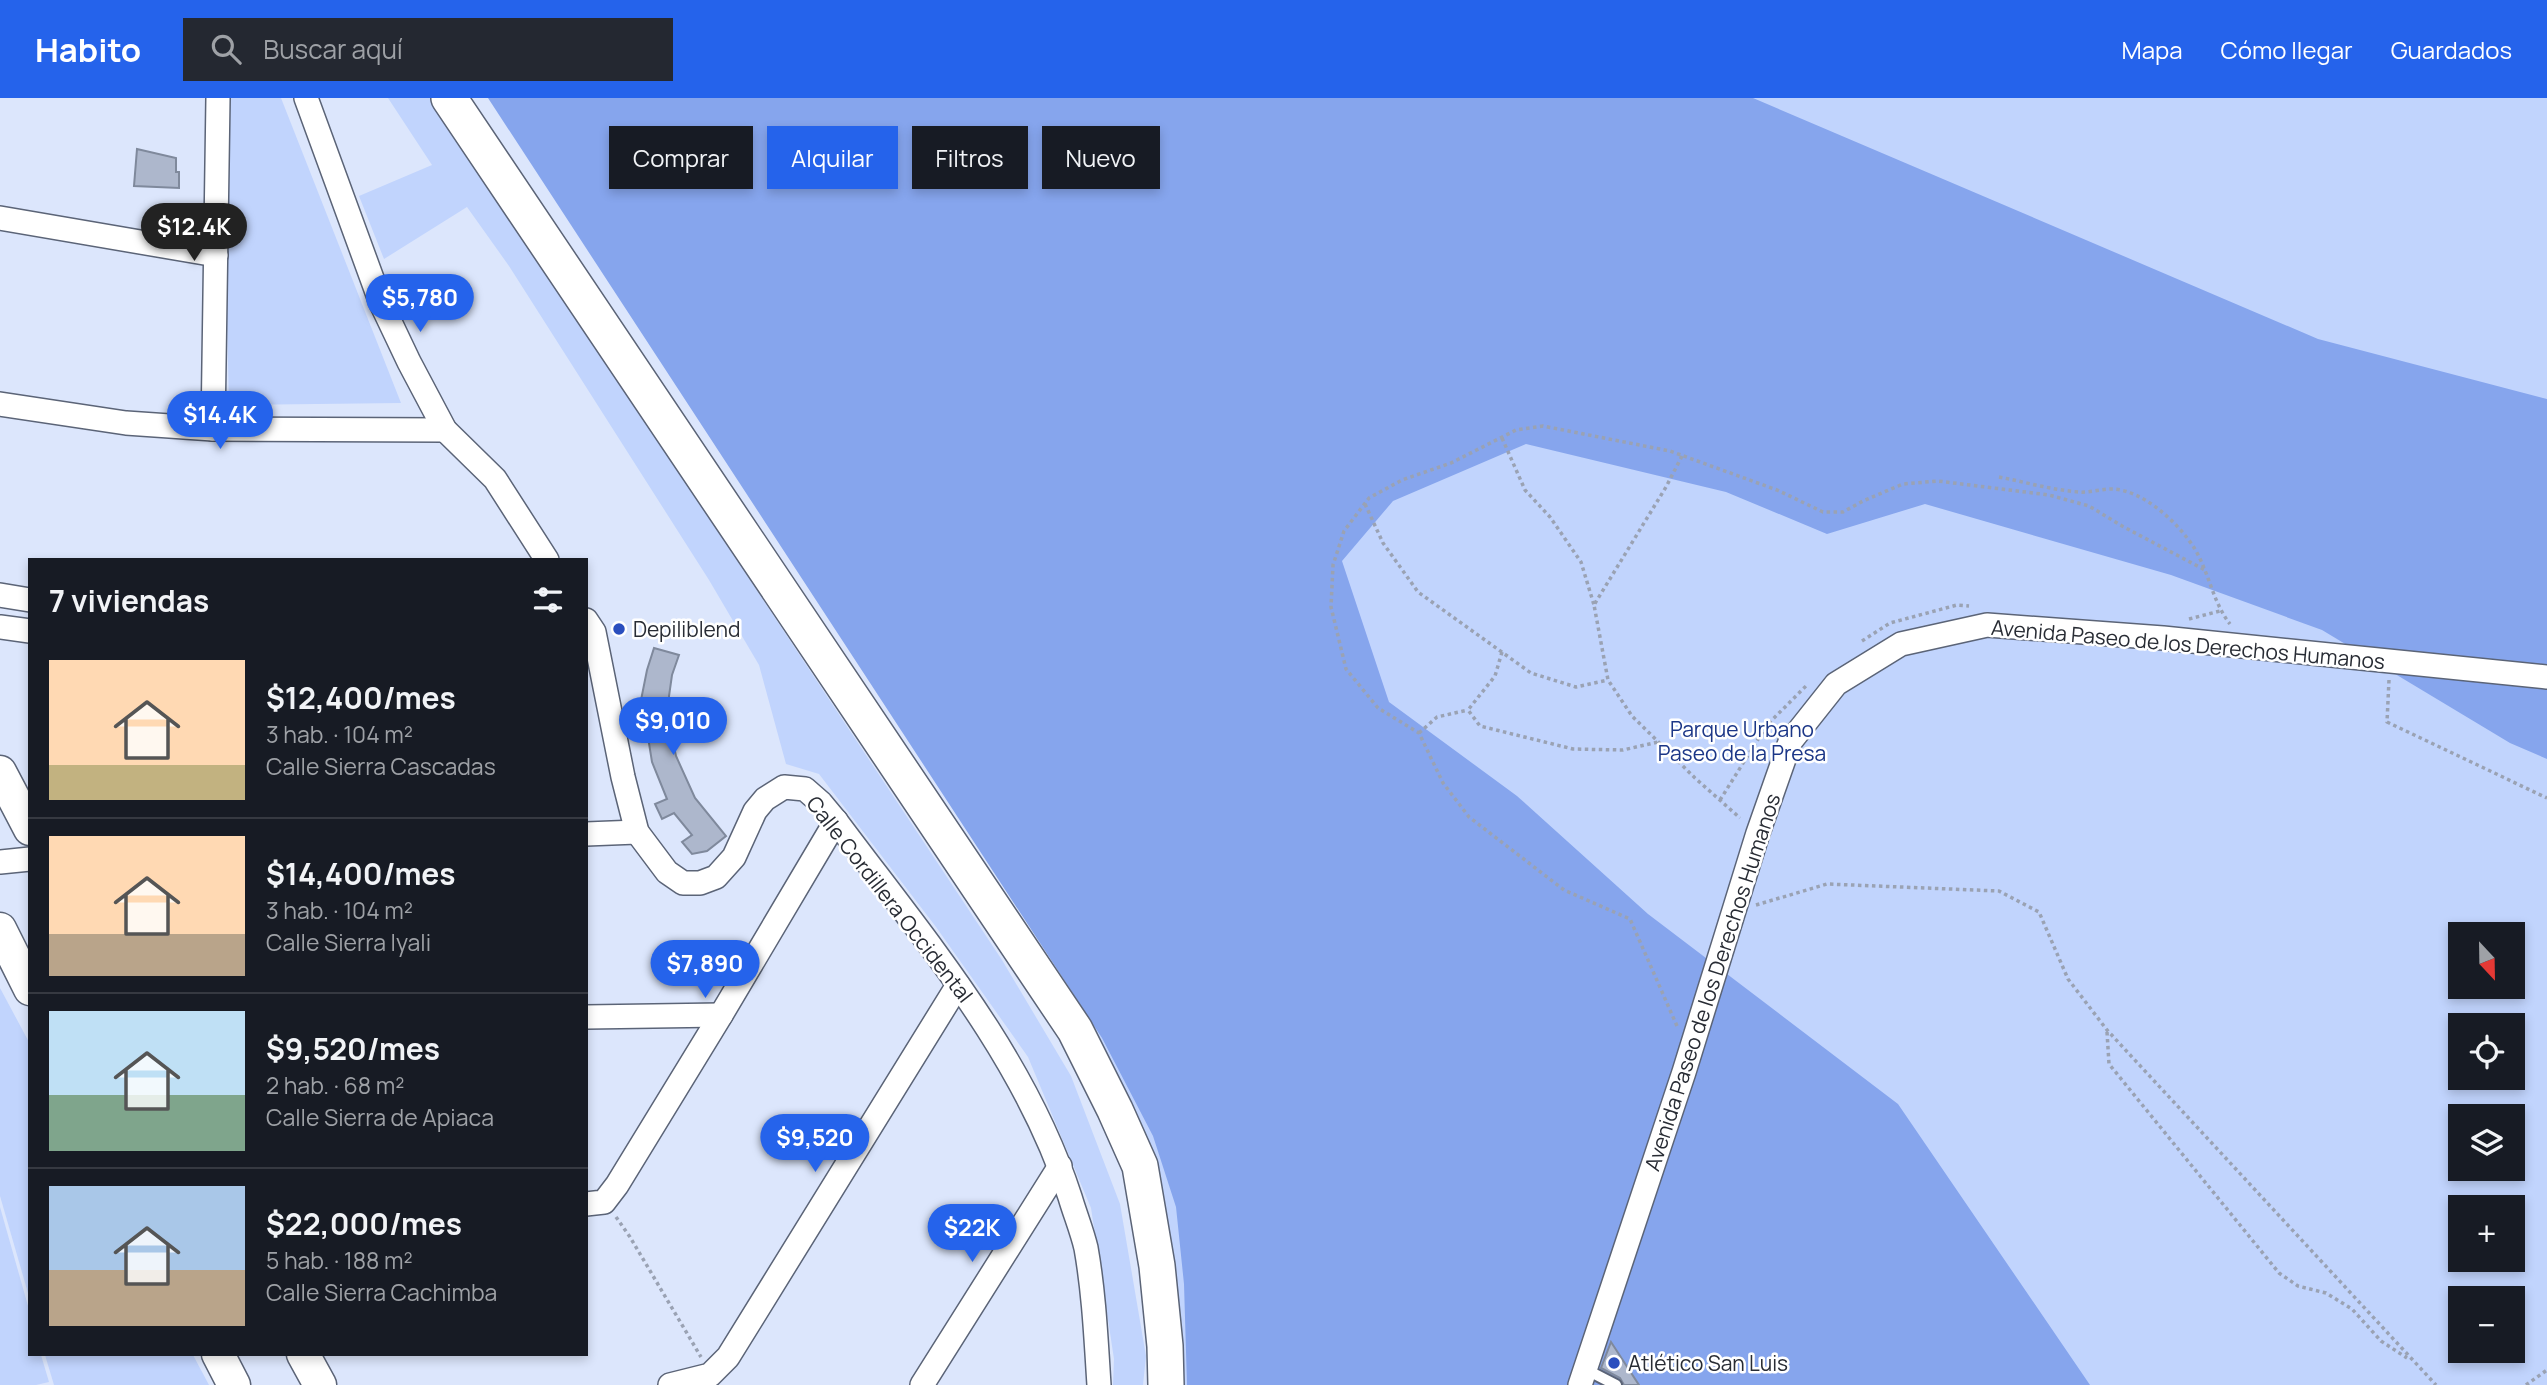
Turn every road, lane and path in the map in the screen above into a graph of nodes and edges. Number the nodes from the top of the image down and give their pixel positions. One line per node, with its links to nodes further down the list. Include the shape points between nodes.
1 (218, 98): 5 (street)
2 (306, 98): 8 (street, via 381,303)
3 (449, 98): 59 (main road, via 1075,1030 1140,1166 1157,1266)
4 (0, 218): 5 (street)
5 (216, 255): 7 (street)
6 (0, 404): 7 (street, via 126,423)
7 (213, 429): 8 (street)
8 (445, 430): 13 (street, via 495,480)
9 (1502, 437): 10 (path, via 1543,426); 12 (path, via 1451,463 1402,480); 17 (path, via 1525,490 1581,562)
10 (1682, 456): 14 (path, via 1824,512 1843,512 1903,484 1938,481 2049,495 2089,506); 17 (path)
11 (1999, 477): 14 (path, via 2080,492 2113,489 2138,496 2171,520)
12 (1364, 504): 22 (path, via 1383,543 1419,592); 27 (path, via 1344,531 1333,565 1331,607 1346,669 1378,708)
13 (546, 558)
14 (2206, 570): 21 (path, via 2220,611)
15 (0, 595): 16 (street)
16 (28, 600)
17 (1594, 605): 25 (path)
18 (0, 627): 20 (street)
19 (589, 629): 33 (street, Calle Cordillera Occidental)
20 (28, 631)
21 (2249, 647): 23 (street, Avenida Paseo de los Derechos Humanos); 34 (street, Avenida Paseo de los Derechos Humanos, via 1987,625 1901,644 1836,684 1790,742)
22 (1502, 652): 25 (path, via 1531,673 1576,687); 26 (path, via 1495,676)
23 (2389, 661): 24 (street, Avenida Paseo de los Derechos Humanos); 30 (path, via 2387,722)
24 (2547, 677)
25 (1608, 680): 28 (path, via 1632,716)
26 (1468, 710): 27 (path, via 1437,717); 28 (path, via 1480,726 1573,749 1623,750)
27 (1419, 733): 45 (path, via 1443,783 1469,817 1564,890 1630,919)
28 (1658, 742): 34 (path)
29 (0, 772): 32 (main road)
30 (2547, 798)
31 (836, 821): 33 (street, Calle Cordillera Occidental, via 805,789 784,787 755,811 734,857 716,877 700,883 682,883 667,872); 41 (street, Calle Cordillera Occidental); 42 (street)
32 (28, 825)
33 (637, 832): 35 (street)
34 (1758, 833): 38 (street, Avenida Paseo de los Derechos Humanos)
35 (588, 834)
36 (28, 859): 37 (street)
37 (0, 862)
38 (1734, 912): 44 (path, via 1827,884 1999,891 2039,912 2067,979); 45 (street, Avenida Paseo de los Derechos Humanos)
39 (0, 929): 40 (main road)
40 (28, 985)
41 (958, 985): 46 (street, Calle Cordillera Occidental, via 1024,1090); 52 (street, via 728,1357)
42 (721, 1015): 43 (street); 47 (street, via 617,1185)
43 (588, 1017)
44 (2107, 1030): 50 (path); 50 (path, via 2109,1063 2279,1273 2352,1310 2381,1340)
45 (1690, 1054): 53 (street, Avenida Paseo de los Derechos Humanos)
46 (1060, 1166): 57 (street); 58 (street, Calle Cordillera Occidental, via 1085,1246)
47 (595, 1203): 52 (path, via 630,1237)
48 (219, 1356): 54 (main road)
49 (304, 1356): 55 (main road)
50 (2415, 1363): 61 (path)
51 (2547, 1370): 62 (path)
52 (710, 1375): 56 (street)
53 (1583, 1377): 60 (lane)
54 (234, 1385)
55 (320, 1385)
56 (670, 1385)
57 (922, 1385)
58 (1099, 1385)
59 (1166, 1385)
60 (1616, 1385)
61 (2436, 1385)
62 (2526, 1385)

